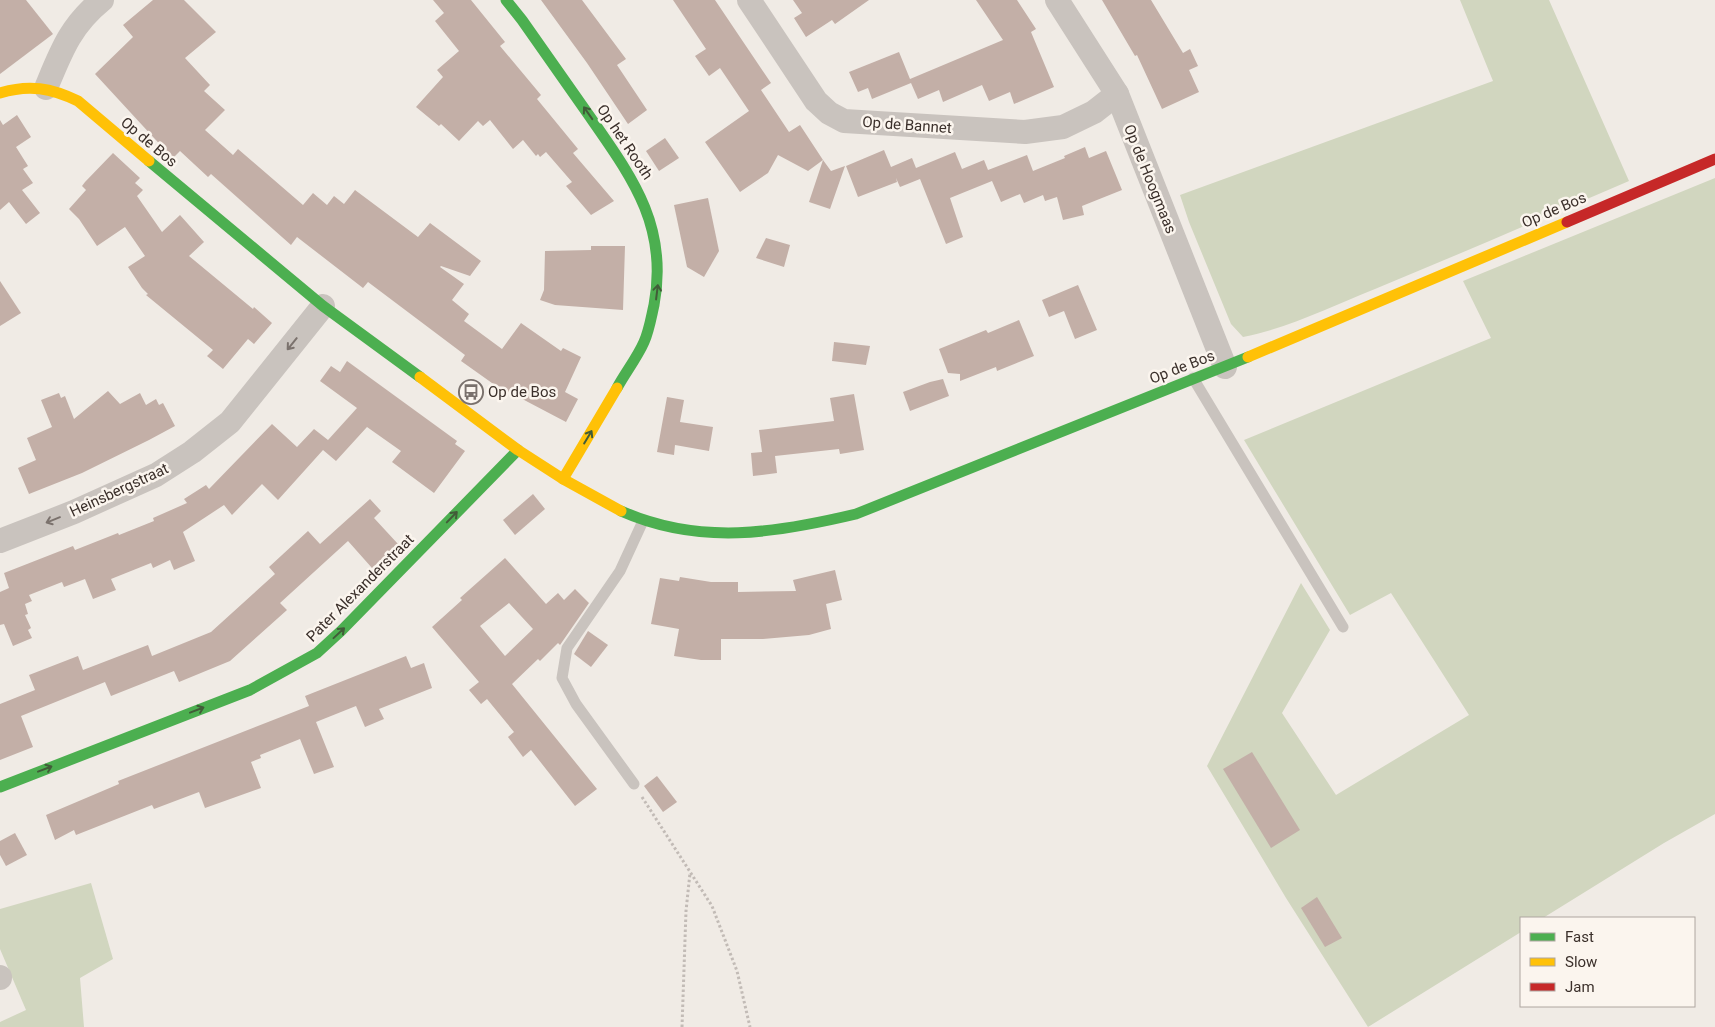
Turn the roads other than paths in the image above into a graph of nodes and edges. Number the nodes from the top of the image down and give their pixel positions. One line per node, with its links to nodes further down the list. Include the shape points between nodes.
1 (102, 0): 5 (street, via 74,28)
2 (506, 0): 13 (street, Op het Rooth, one-way to 2, via 644,342 652,319 659,272 649,215 639,191)
3 (749, 0): 7 (street, Op de Bannet, via 816,101 829,114 844,121 1025,132 1063,127 1094,112)
4 (1057, 0): 7 (street, Op de Hoogmaas)
5 (46, 88): 6 (street, Op de Bos, via 28,86); 9 (street, Op de Bos, via 78,101)
6 (0, 93)
7 (1117, 94): 10 (street, Op de Hoogmaas)
8 (1715, 159): 10 (street, Op de Bos)
9 (323, 306): 12 (street, Op de Bos); 15 (street, Heinsbergstraat, one-way to 15, via 230,422 192,452 156,475)
10 (1225, 367): 11 (street, Op de Bos)
11 (1193, 378): 14 (street, Op de Bos, via 856,514 805,526 712,534); 16 (lane)
12 (518, 450): 13 (street, Op de Bos); 18 (street, Pater Alexanderstraat, one-way to 12, via 250,690 317,653)
13 (563, 479): 14 (street, Op de Bos)
14 (643, 521): 17 (lane, via 620,571 567,648 562,678 576,704)
15 (0, 541)
16 (1343, 627)
17 (634, 784)
18 (0, 787)

